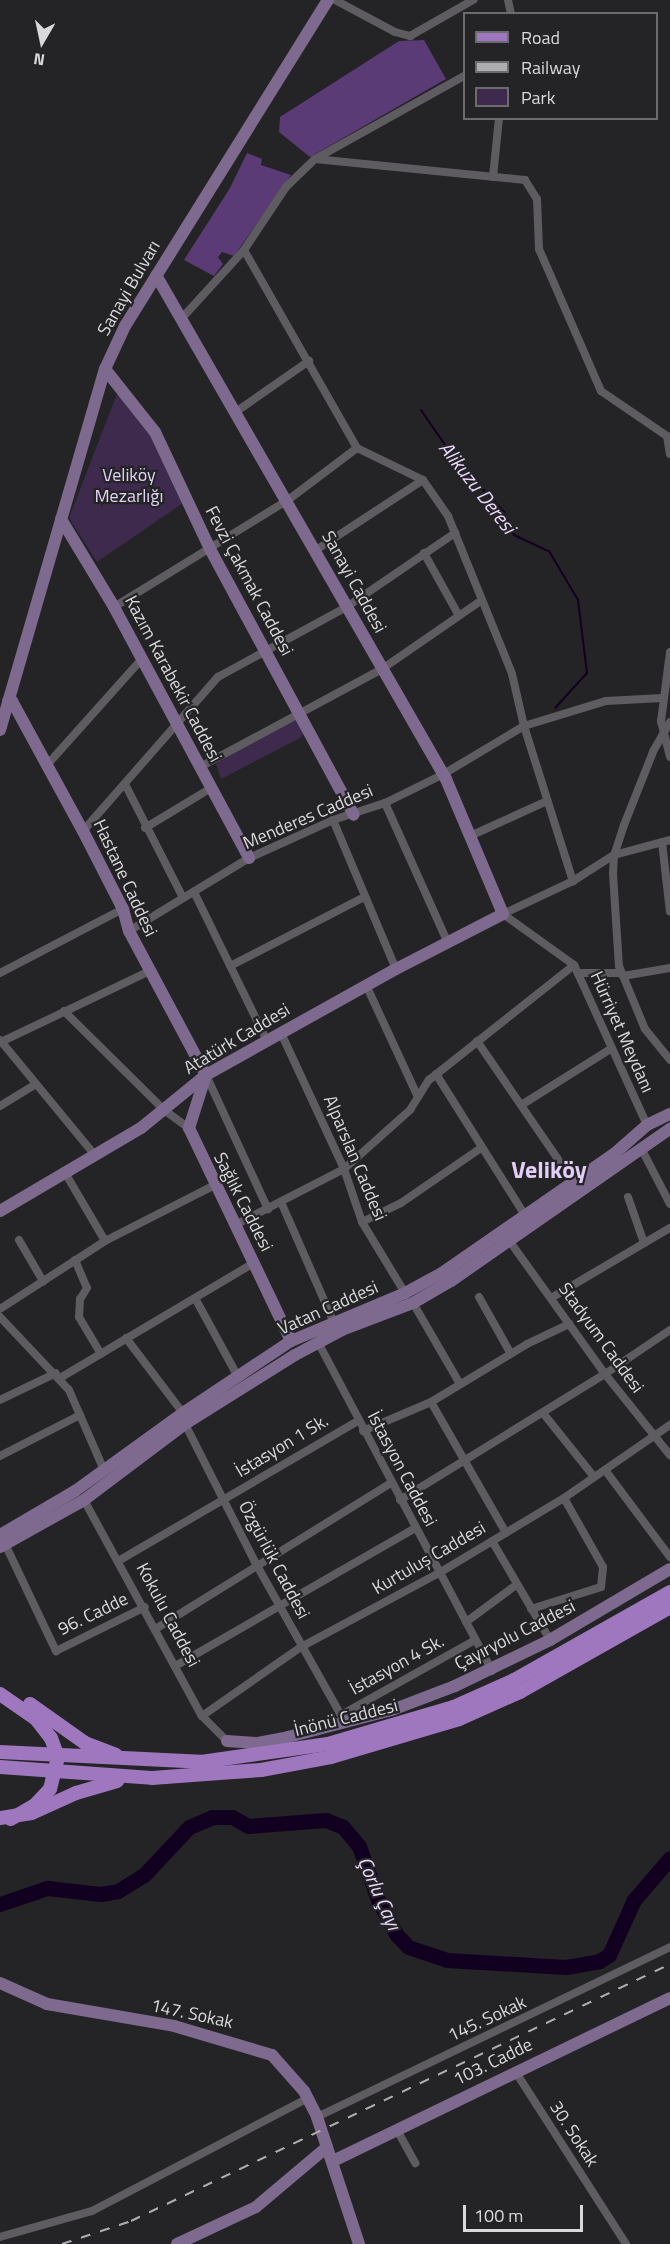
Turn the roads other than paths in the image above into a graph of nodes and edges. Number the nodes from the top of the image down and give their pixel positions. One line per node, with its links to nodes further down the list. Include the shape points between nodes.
1 (328, 0): 9 (street, Sanayi Bulvarı)
2 (335, 0): 3 (street, via 410,36)
3 (473, 0)
4 (463, 77): 6 (street)
5 (499, 120): 7 (street)
6 (315, 159): 7 (street); 8 (street, via 286,187)
7 (493, 177): 15 (street, via 525,180 537,199 539,249 601,391 667,436)
8 (244, 250): 10 (street); 11 (street)
9 (156, 274): 10 (street, Sanayi Caddesi); 12 (street, Sanayi Bulvarı)
10 (182, 318): 13 (street, Sanayi Caddesi)
11 (309, 361): 13 (street); 14 (street)
12 (105, 369): 18 (street, Sanayi Bulvarı); 20 (street, Fevzi Çakmak Caddesi, via 155,432)
13 (237, 411): 17 (street, Sanayi Caddesi)
14 (357, 448): 16 (street); 17 (street)
15 (670, 454)
16 (423, 480): 19 (street); 21 (street)
17 (288, 500): 20 (street); 21 (street, Sanayi Caddesi)
18 (61, 519): 25 (street, Kazım Karabekir Caddesi); 32 (street, Sanayi Bulvarı)
19 (455, 533): 22 (street); 23 (street)
20 (210, 549): 25 (street); 27 (street, Fevzi Çakmak Caddesi)
21 (316, 550): 24 (street, Sanayi Caddesi)
22 (424, 553): 24 (street); 26 (street)
23 (482, 600): 26 (street); 36 (street, via 512,674)
24 (348, 606): 27 (street); 30 (street, Sanayi Caddesi)
25 (114, 607): 29 (street, Kazım Karabekir Caddesi)
26 (458, 614): 30 (street)
27 (266, 652): 33 (street, Fevzi Çakmak Caddesi); 34 (street, via 218,677)
28 (670, 652): 31 (street)
29 (141, 660): 34 (street, Kazım Karabekir Caddesi); 40 (street)
30 (382, 669): 33 (street); 42 (street, Sanayi Caddesi)
31 (663, 698): 36 (street, Menderes Caddesi, via 606,701); 38 (street)
32 (8, 701): 37 (street, Sanayi Bulvarı); 40 (street, Hastane Caddesi, via 12,701)
33 (299, 714): 41 (street); 47 (street, Fevzi Çakmak Caddesi)
34 (176, 722): 41 (street, Kazım Karabekir Caddesi); 43 (street)
35 (670, 722): 38 (street)
36 (524, 726): 42 (street, Menderes Caddesi); 45 (street)
37 (0, 730)
38 (664, 732): 39 (street); 55 (street)
39 (670, 757)
40 (47, 765): 50 (street, Hastane Caddesi)
41 (200, 767): 44 (street, Kazım Karabekir Caddesi)
42 (442, 775): 46 (street, Menderes Caddesi); 51 (street, Sanayi Caddesi)
43 (124, 784): 49 (street); 50 (street)
44 (211, 788): 49 (street); 54 (street, Kazım Karabekir Caddesi)
45 (547, 801): 51 (street); 56 (street)
46 (385, 803): 47 (street, Menderes Caddesi); 64 (street)
47 (354, 815): 48 (street, Menderes Caddesi)
48 (333, 820): 54 (street, Menderes Caddesi); 58 (street)
49 (145, 828): 59 (street)
50 (83, 831): 60 (street, Hastane Caddesi)
51 (470, 836): 62 (street, Sanayi Caddesi)
52 (666, 841): 55 (street); 61 (street)
53 (604, 851): 55 (street)
54 (249, 858): 57 (street, Menderes Caddesi)
55 (611, 858): 56 (street); 71 (street)
56 (573, 881): 62 (street)
57 (194, 892): 59 (street, Menderes Caddesi); 65 (street)
58 (364, 897): 65 (street); 67 (street)
59 (183, 898): 63 (street, Menderes Caddesi)
60 (123, 909): 63 (street, Hastane Caddesi); 70 (street)
61 (670, 912)
62 (503, 914): 64 (street, Atatürk Caddesi); 68 (street, Hürriyet Meydanı)
63 (129, 931): 69 (street, Hastane Caddesi)
64 (447, 941): 67 (street, Atatürk Caddesi)
65 (230, 966): 76 (street)
66 (670, 968): 71 (street)
67 (396, 969): 72 (street, Atatürk Caddesi)
68 (576, 969): 71 (street); 77 (street); 78 (street, Hürriyet Meydanı)
69 (150, 971): 73 (street); 81 (street, Hastane Caddesi)
70 (0, 973)
71 (622, 974): 79 (street, via 645,1029)
72 (366, 985): 74 (street, Atatürk Caddesi); 83 (street)
73 (64, 1011): 75 (street); 86 (street)
74 (281, 1033): 76 (street, Atatürk Caddesi); 94 (street, Alparslan Caddesi)
75 (1, 1041): 82 (street)
76 (267, 1041): 81 (street, Atatürk Caddesi)
77 (477, 1041): 80 (street); 84 (street, via 503,1083)
78 (612, 1048): 84 (street); 88 (street, Hürriyet Meydanı)
79 (670, 1060)
80 (436, 1074): 83 (street); 91 (street)
81 (206, 1075): 86 (street, Atatürk Caddesi); 89 (street); 101 (street)
82 (36, 1084): 85 (street); 93 (street)
83 (418, 1097): 94 (street, via 410,1110)
84 (523, 1104): 96 (street)
85 (0, 1107)
86 (164, 1110): 89 (street); 93 (street, Atatürk Caddesi)
87 (670, 1114): 88 (street, Vatan Caddesi)
88 (647, 1125): 96 (street, Vatan Caddesi)
89 (189, 1128): 97 (street, Sağlık Caddesi)
90 (670, 1129): 92 (street, Vatan Caddesi)
91 (481, 1148): 103 (street); 104 (street, via 401,1203)
92 (641, 1148): 100 (street); 107 (street, Vatan Caddesi)
93 (94, 1154): 95 (street, Atatürk Caddesi)
94 (344, 1169): 99 (street); 104 (street, Alparslan Caddesi)
95 (64, 1171): 102 (street, Atatürk Caddesi); 109 (street)
96 (573, 1181): 103 (street, Vatan Caddesi)
97 (215, 1185): 105 (street, Sağlık Caddesi); 109 (street)
98 (628, 1197): 110 (street)
99 (281, 1202): 101 (street); 120 (street)
100 (670, 1204)
101 (268, 1209): 105 (street)
102 (0, 1211)
103 (524, 1214): 116 (street, Vatan Caddesi)
104 (362, 1222): 116 (street, Alparslan Caddesi)
105 (235, 1225): 112 (street, Sağlık Caddesi)
106 (670, 1228): 110 (street)
107 (508, 1239): 116 (street, Vatan Caddesi, via 451,1281); 117 (street, Stadyum Caddesi)
108 (19, 1240): 113 (street)
109 (105, 1241): 111 (street)
110 (644, 1243): 117 (street)
111 (75, 1260): 113 (street); 126 (street, via 87,1288 80,1299 79,1317)
112 (254, 1263): 115 (street); 124 (street, Sağlık Caddesi)
113 (43, 1281): 118 (street)
114 (479, 1297): 127 (street)
115 (195, 1298): 123 (street); 130 (street)
116 (409, 1298): 120 (street, Vatan Caddesi); 125 (street, Vatan Caddesi); 131 (street, Alparslan Caddesi)
117 (551, 1298): 121 (street, Stadyum Caddesi)
118 (0, 1309)
119 (0, 1317): 129 (street)
120 (334, 1323): 124 (street, Vatan Caddesi)
121 (569, 1324): 127 (street); 128 (street, Stadyum Caddesi)
122 (670, 1330): 128 (street)
123 (126, 1338): 126 (street); 136 (street, Özgürlük Caddesi)
124 (297, 1339): 125 (street, Sağlık Caddesi); 130 (street, Vatan Caddesi)
125 (313, 1346): 136 (street, Vatan Caddesi); 137 (street, İstasyon Caddesi)
126 (101, 1354): 129 (street)
127 (511, 1354): 131 (street)
128 (605, 1374): 134 (street); 140 (street, Stadyum Caddesi)
129 (58, 1376): 132 (street); 135 (street)
130 (238, 1377): 136 (street, Vatan Caddesi)
131 (460, 1384): 133 (street)
132 (0, 1400)
133 (431, 1402): 139 (street); 143 (street)
134 (543, 1413): 143 (street); 146 (street)
135 (80, 1415): 142 (street); 144 (street)
136 (184, 1418): 144 (street, Vatan Caddesi); 149 (street, Vatan Caddesi); 150 (street, Özgürlük Caddesi)
137 (358, 1420): 139 (street, İstasyon Caddesi); 150 (street, İstasyon 1 Sk.)
138 (670, 1425): 140 (street, Kurtuluş Caddesi)
139 (363, 1431): 147 (street, İstasyon Caddesi)
140 (655, 1436): 141 (street, Stadyum Caddesi); 145 (street, Kurtuluş Caddesi)
141 (670, 1455)
142 (0, 1456)
143 (465, 1461): 151 (street); 153 (street)
144 (104, 1470): 155 (street, Vatan Caddesi)
145 (605, 1470): 146 (street, Kurtuluş Caddesi); 156 (street)
146 (594, 1477): 148 (street, Kurtuluş Caddesi)
147 (391, 1483): 151 (street, İstasyon Caddesi); 158 (street)
148 (564, 1498): 153 (street, Kurtuluş Caddesi); 166 (street, via 603,1567 601,1587)
149 (84, 1500): 155 (street, Vatan Caddesi); 157 (street, Kokulu Caddesi)
150 (224, 1500): 157 (street, İstasyon 1 Sk.); 158 (street, Özgürlük Caddesi)
151 (400, 1500): 152 (street, İstasyon Caddesi)
152 (415, 1528): 160 (street, İstasyon Caddesi); 163 (street)
153 (506, 1533): 154 (street, Kurtuluş Caddesi)
154 (492, 1541): 160 (street, Kurtuluş Caddesi); 161 (street)
155 (2, 1542): 164 (street, 96. Cadde, via 56,1651)
156 (670, 1557)
157 (120, 1560): 164 (street, Kokulu Caddesi)
158 (258, 1566): 163 (street, Özgürlük Caddesi); 168 (street)
159 (670, 1569): 170 (street, Çayıryolu Caddesi)
160 (439, 1573): 167 (street, İstasyon Caddesi); 171 (street, Kurtuluş Caddesi)
161 (516, 1585): 166 (street); 167 (street)
162 (670, 1592): 180 (main road, İnönü Caddesi, via 514,1680 443,1710 328,1744 259,1757)
163 (279, 1605): 171 (street, Özgürlük Caddesi); 172 (street)
164 (145, 1607): 168 (street, Kokulu Caddesi)
165 (670, 1607): 183 (main road, via 520,1692 448,1722 319,1759 261,1770)
166 (531, 1609): 170 (street)
167 (466, 1622): 169 (street, İstasyon Caddesi)
168 (157, 1628): 172 (street, Kokulu Caddesi)
169 (475, 1640): 173 (street, İstasyon Caddesi); 175 (street, İstasyon 4 Sk., via 341,1715)
170 (550, 1640): 173 (street, Çayıryolu Caddesi)
171 (302, 1647): 175 (street, Özgürlük Caddesi); 176 (street, Kurtuluş Caddesi)
172 (177, 1665): 176 (street, Kokulu Caddesi)
173 (492, 1671): 177 (street, Çayıryolu Caddesi, via 392,1710 335,1726 258,1743)
174 (0, 1694): 179 (main road, via 36,1719 51,1738); 180 (main road, via 23,1700 100,1750)
175 (335, 1710)
176 (202, 1716): 177 (street, Kokulu Caddesi)
177 (227, 1741)
178 (0, 1752): 179 (main road, İnönü Caddesi)
179 (58, 1757): 180 (main road, İnönü Caddesi); 182 (main road)
180 (153, 1763)
181 (0, 1767): 182 (main road)
182 (55, 1772): 183 (main road); 184 (main road, via 50,1789 35,1805)
183 (152, 1778): 184 (main road, via 104,1783)
184 (4, 1820)
185 (670, 1947): 190 (street, 145. Sokak)
186 (0, 1983): 189 (street, 147. Sokak, via 47,2004 174,2026 259,2049 284,2065)
187 (670, 1998): 188 (street, 103. Cadde)
188 (515, 2071): 191 (street, 103. Cadde); 198 (street, 30. Sokak)
189 (308, 2098): 190 (street, 147. Sokak); 195 (street, via 92,2211)
190 (317, 2117): 192 (street, 147. Sokak)
191 (396, 2130): 193 (street, 103. Cadde); 194 (street)
192 (327, 2147): 193 (street, 147. Sokak); 196 (street, via 256,2207)
193 (333, 2161): 197 (street, 147. Sokak)
194 (415, 2163)
195 (0, 2237)
196 (177, 2244)
197 (359, 2244)
198 (626, 2244)

